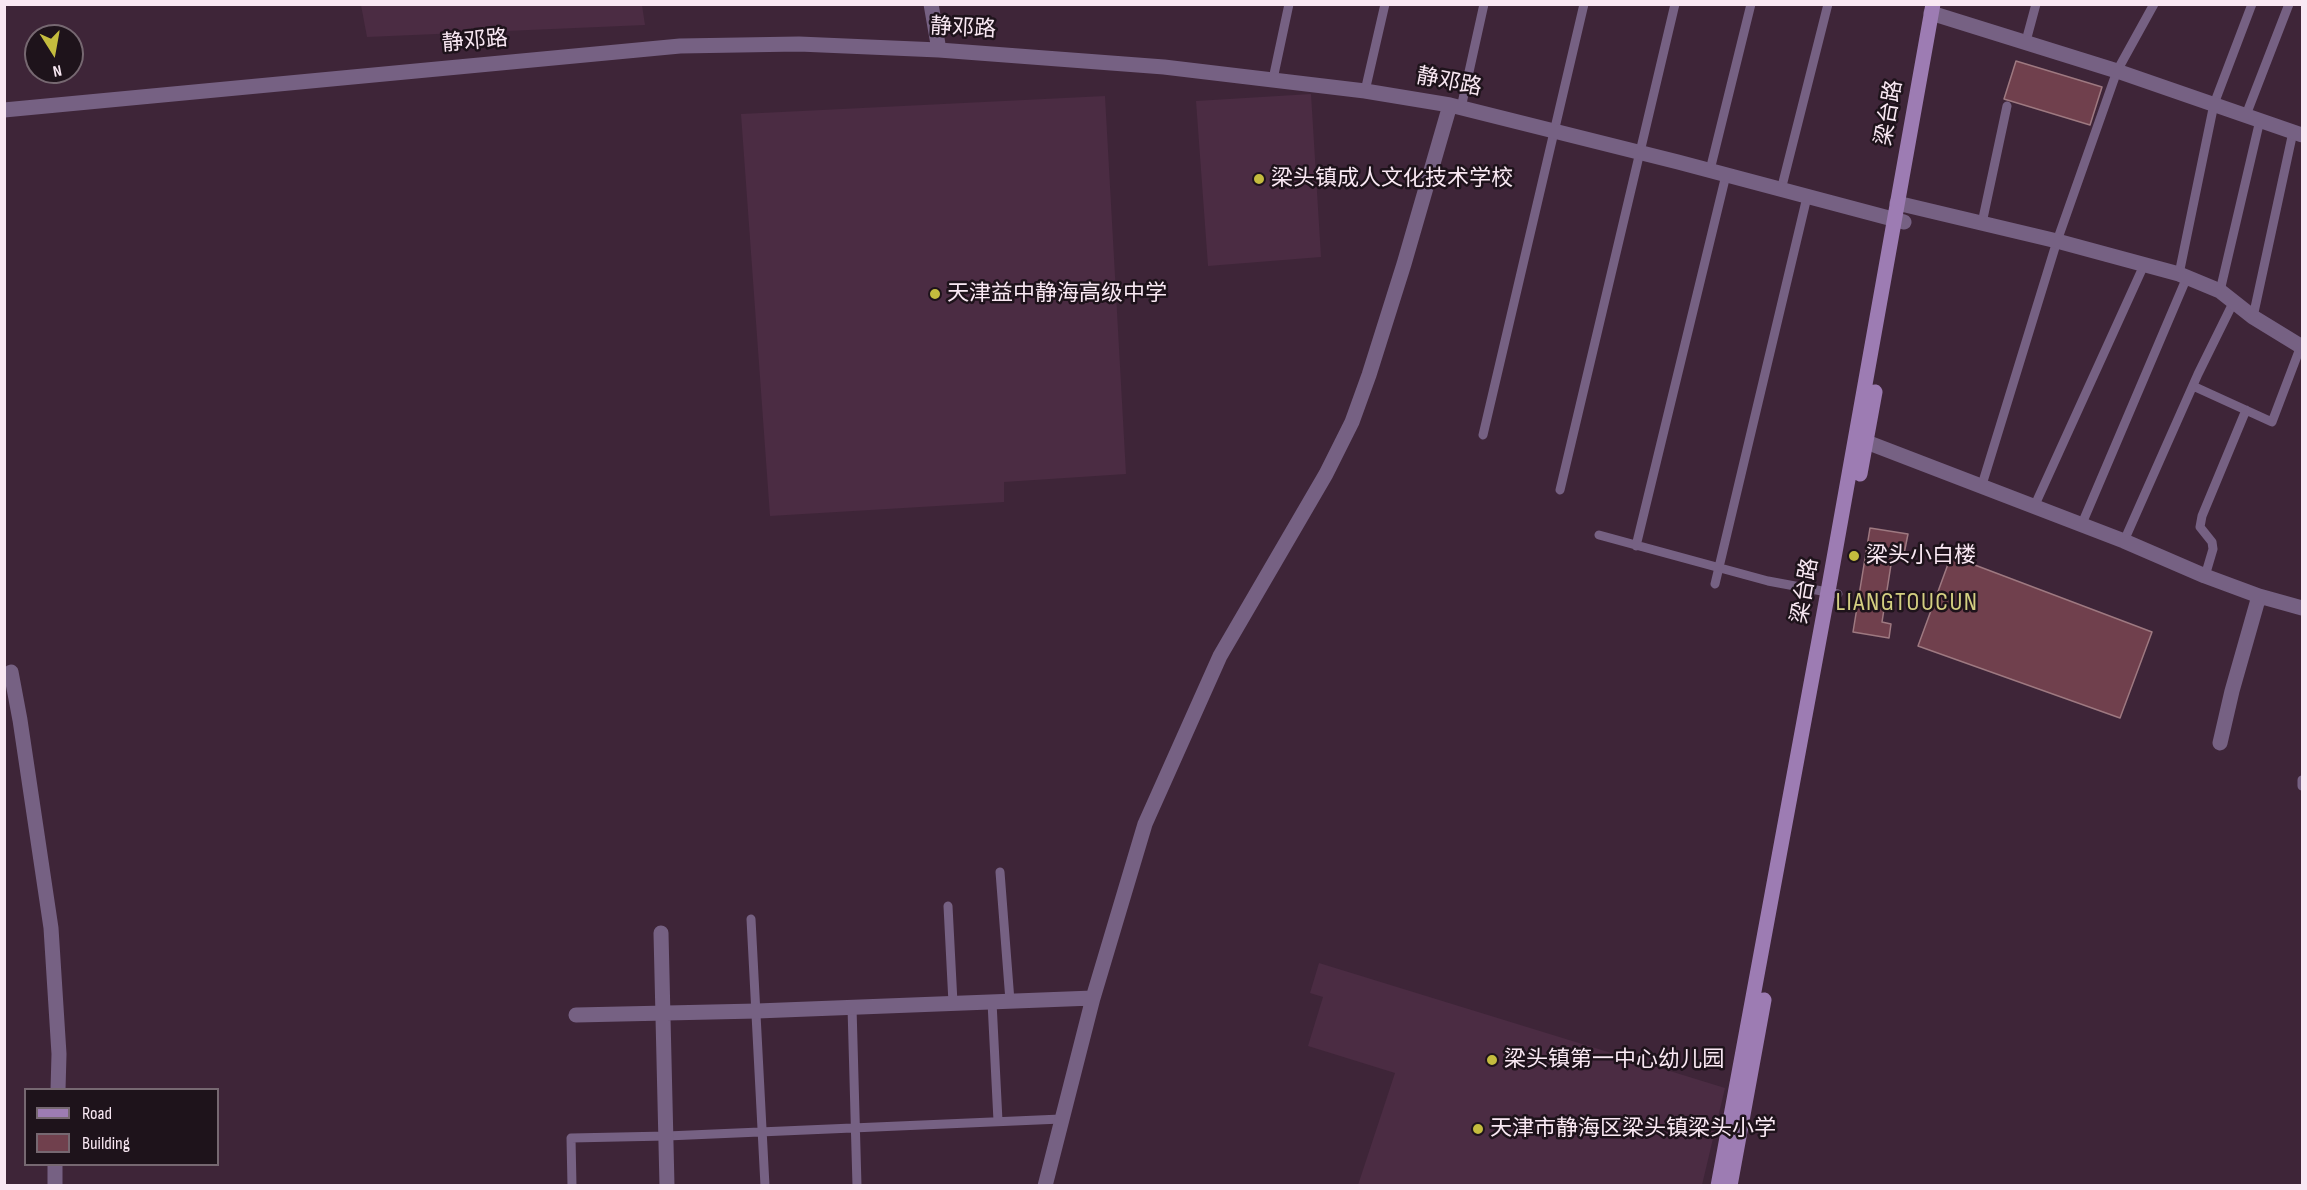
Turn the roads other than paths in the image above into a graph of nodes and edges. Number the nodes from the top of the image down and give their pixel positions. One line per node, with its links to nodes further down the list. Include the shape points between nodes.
1 (931, 4): 15 (street)
2 (1289, 4): 17 (lane)
3 (1385, 4): 18 (lane)
4 (1484, 4): 20 (lane)
5 (1584, 4): 24 (lane)
6 (1675, 4): 26 (lane)
7 (1750, 4): 27 (lane)
8 (1828, 4): 29 (lane)
9 (2036, 4): 14 (lane)
10 (2154, 4): 16 (lane)
11 (2252, 4): 19 (lane)
12 (2289, 4): 23 (lane)
13 (1937, 9): 14 (street); 31 (main road, 梁台路)
14 (2026, 41): 16 (street)
15 (939, 50): 17 (street, 静邓路); 22 (street, 静邓路, via 799,44 680,46)
16 (2117, 71): 19 (street); 34 (lane)
17 (1273, 79): 18 (street, 静邓路)
18 (1365, 91): 20 (street, 静邓路)
19 (2214, 104): 23 (street); 36 (lane)
20 (1456, 106): 24 (street, 静邓路); 64 (street, via 1352,422 1220,656 1171,764 1145,824)
21 (2007, 106): 33 (lane)
22 (4, 110)
23 (2253, 118): 25 (street); 37 (lane)
24 (1555, 131): 26 (street, 静邓路); 43 (lane)
25 (2298, 133): 39 (lane)
26 (1640, 152): 27 (street, 静邓路); 46 (lane)
27 (1710, 170): 28 (street, 静邓路)
28 (1726, 175): 29 (street, 静邓路); 51 (lane)
29 (1781, 190): 30 (street, 静邓路)
30 (1807, 197): 32 (street, 静邓路); 52 (lane)
31 (1902, 204): 32 (main road, 梁台路); 33 (street)
32 (1899, 221): 44 (main road, 梁台路)
33 (1982, 223): 34 (street)
34 (2057, 242): 35 (street); 45 (lane)
35 (2144, 265): 36 (street); 47 (lane)
36 (2183, 276): 37 (street); 48 (lane)
37 (2220, 291): 38 (street)
38 (2234, 301): 39 (street); 41 (lane)
39 (2253, 317): 40 (street)
40 (2302, 346): 42 (lane, via 2272,422)
41 (2193, 386): 42 (lane); 50 (lane)
42 (2246, 410): 53 (lane, via 2202,516 2200,527 2213,549)
43 (1483, 435)
44 (1861, 439): 45 (street); 55 (main road, 梁台路)
45 (1981, 488): 47 (street)
46 (1560, 490)
47 (2034, 507): 48 (street)
48 (2081, 525): 50 (street)
49 (1599, 536): 51 (lane)
50 (2124, 542): 53 (street)
51 (1636, 546): 52 (lane)
52 (1718, 568): 54 (lane); 55 (lane)
53 (2205, 576): 56 (street)
54 (1715, 584)
55 (1833, 593): 85 (main road, 梁台路); 86 (main road, 梁台路)
56 (2259, 596): 57 (street); 59 (street)
57 (2302, 608)
58 (10, 672): 72 (street, via 51,928)
59 (2220, 743)
60 (1000, 872): 65 (lane)
61 (948, 906): 67 (lane)
62 (751, 919): 69 (lane)
63 (661, 933): 70 (street)
64 (1093, 998): 65 (street); 73 (street)
65 (1010, 1001): 66 (street)
66 (992, 1002): 67 (street); 74 (lane)
67 (952, 1004): 68 (street)
68 (852, 1007): 69 (street); 75 (lane)
69 (757, 1011): 70 (street); 76 (lane)
70 (664, 1013): 71 (street); 77 (street)
71 (576, 1015)
72 (58, 1088)
73 (1061, 1119): 74 (lane); 84 (street)
74 (998, 1121): 75 (lane)
75 (855, 1127): 76 (lane); 83 (lane)
76 (762, 1131): 77 (lane); 82 (lane)
77 (667, 1136): 80 (lane, via 571,1138); 81 (street)
78 (56, 1166): 79 (street)
79 (55, 1185)
80 (572, 1185)
81 (667, 1185)
82 (765, 1185)
83 (857, 1185)
84 (1045, 1185)
85 (1718, 1185)
86 (1730, 1185)

